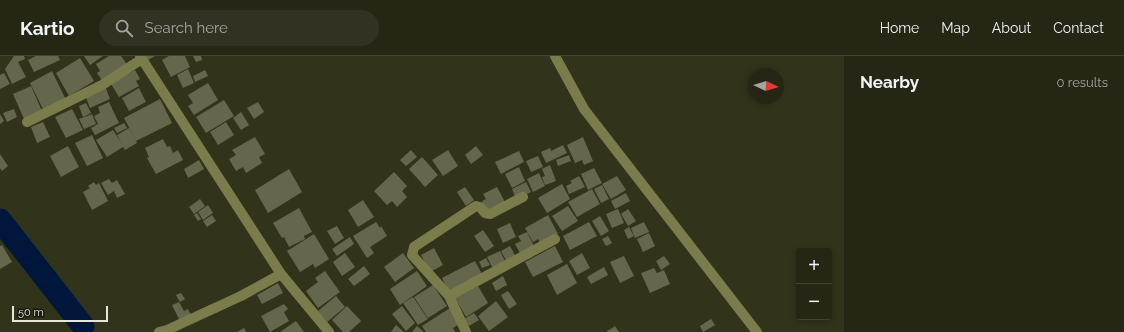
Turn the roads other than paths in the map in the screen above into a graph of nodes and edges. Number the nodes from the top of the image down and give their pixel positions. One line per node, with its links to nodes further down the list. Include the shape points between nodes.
1 (555, 56): 11 (street, via 584,109)
2 (141, 57): 3 (street, via 102,85); 6 (street)
3 (28, 122)
4 (523, 197): 7 (street, via 490,214 476,206 414,247 412,255)
5 (556, 240): 7 (street)
6 (282, 274): 8 (street, via 241,296); 9 (street)
7 (450, 296): 10 (street)
8 (159, 332)
9 (329, 332)
10 (466, 332)
11 (757, 332)

